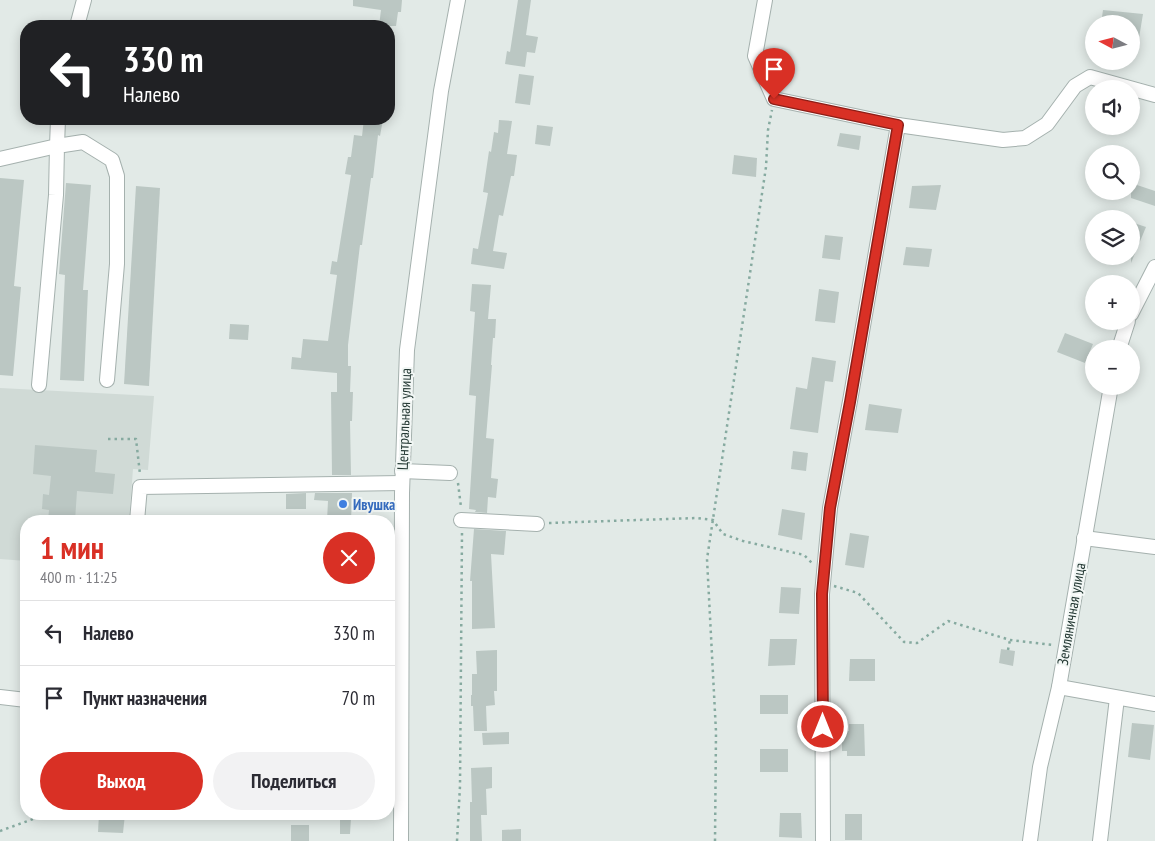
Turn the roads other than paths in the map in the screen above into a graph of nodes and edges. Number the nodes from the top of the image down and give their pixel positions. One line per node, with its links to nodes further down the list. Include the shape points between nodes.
1 (84, 0): 4 (street)
2 (458, 0): 15 (street, Центральная улица, via 441,91 407,350)
3 (765, 0): 7 (street, via 755,56 774,99)
4 (79, 20)
5 (1155, 95): 7 (street, via 1090,77 1075,86 1047,124 1025,138 1003,140)
6 (58, 125): 8 (street)
7 (898, 125): 28 (street, via 830,508 824,578)
8 (57, 146): 9 (street); 12 (street, via 83,142 112,160 117,176 117,264); 13 (street, via 56,195)
9 (0, 159)
10 (1155, 267): 11 (street)
11 (1140, 296)
12 (107, 380)
13 (38, 385)
14 (1109, 395): 20 (street, Земляничная улица)
15 (402, 477): 16 (street); 17 (street, via 140,487); 27 (street, Центральная улица)
16 (454, 478)
17 (138, 515)
18 (462, 520): 19 (street)
19 (537, 524)
20 (1084, 538): 21 (street); 22 (street, Земляничная улица)
21 (1155, 548)
22 (1059, 687): 24 (street); 29 (street, Земляничная улица, via 1040,767)
23 (0, 696): 25 (street)
24 (1117, 698): 26 (street); 30 (street)
25 (20, 699)
26 (1155, 704)
27 (401, 841)
28 (823, 841)
29 (1030, 841)
30 (1100, 841)

